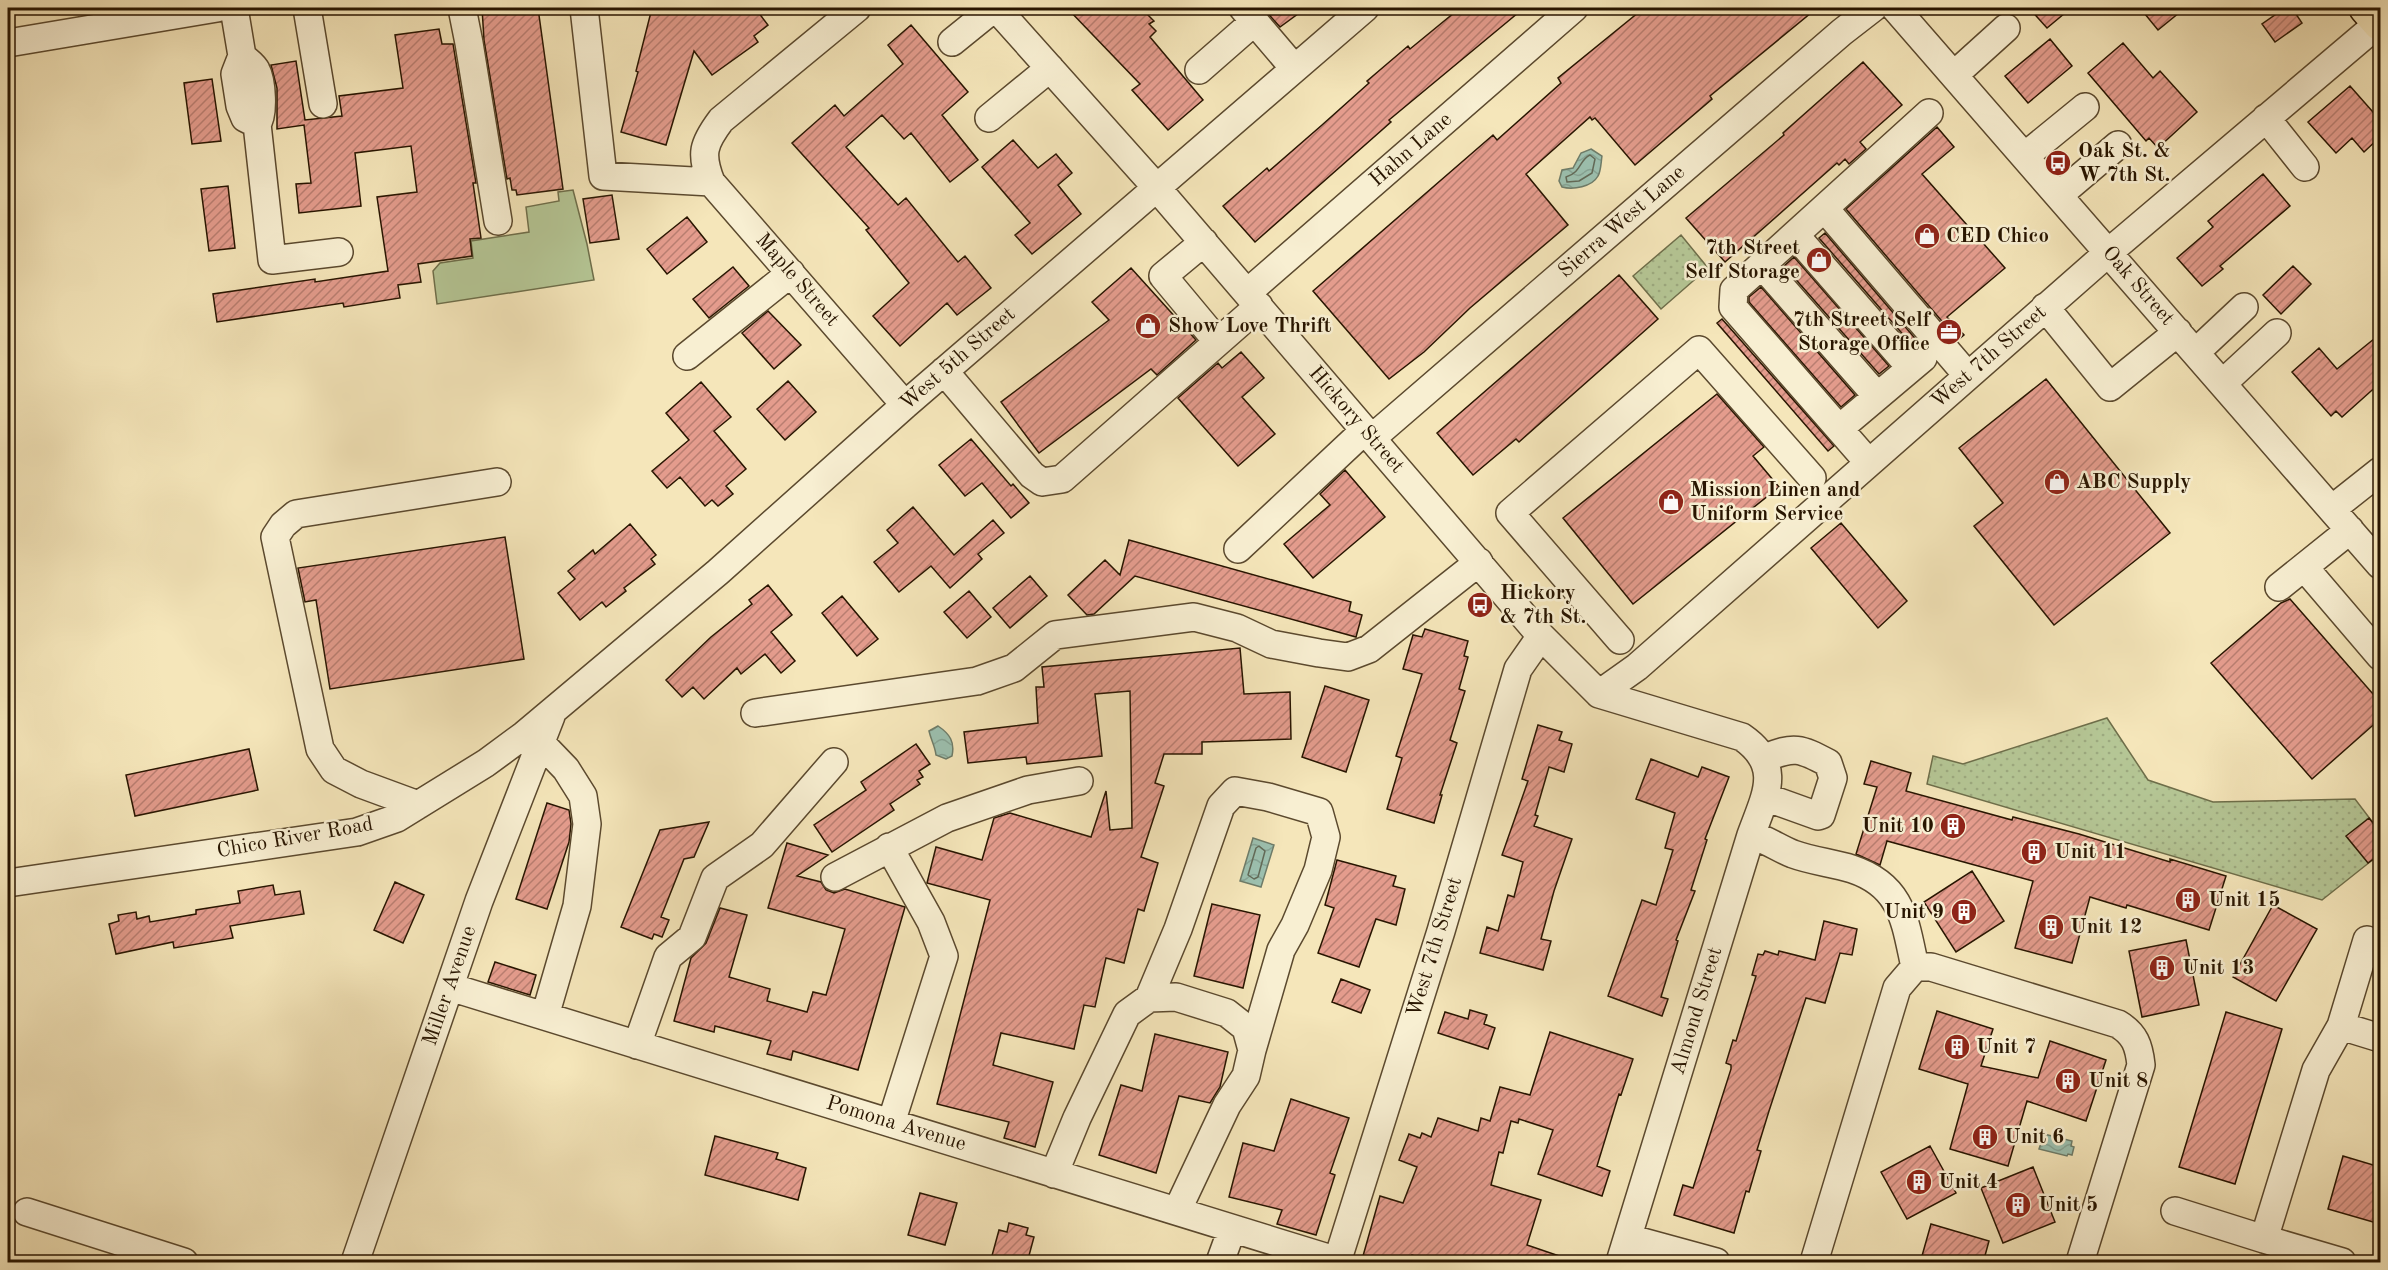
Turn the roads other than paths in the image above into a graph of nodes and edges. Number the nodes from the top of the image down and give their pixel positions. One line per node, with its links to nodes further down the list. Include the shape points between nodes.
1 (217, 8): 16 (street)
2 (234, 8): 36 (street, via 242,56 235,74 244,118 257,124 272,260)
3 (307, 8): 21 (street)
4 (462, 8): 33 (street)
5 (584, 8): 29 (street, via 603,176)
6 (857, 8): 29 (street, Maple Street, via 722,120 705,149 704,164)
7 (995, 8): 15 (street); 17 (street, Hickory Street)
8 (1365, 8): 18 (street, West 5th Street)
9 (1575, 8): 40 (street, Hahn Lane)
10 (1873, 8): 56 (street, Sierra West Lane)
11 (1894, 8): 20 (street, Oak Street)
12 (1249, 14): 18 (street); 19 (street)
13 (2377, 19): 25 (street, West 7th Street)
14 (2006, 28): 20 (street)
15 (951, 42)
16 (8, 43)
17 (1050, 68): 24 (street); 30 (street, Hickory Street)
18 (1294, 68): 30 (street, West 5th Street)
19 (1199, 70)
20 (1954, 75): 27 (street, Oak Street)
21 (323, 104)
22 (2085, 106): 27 (street)
23 (1929, 113): 32 (street)
24 (989, 118)
25 (2266, 118): 28 (street); 37 (street, West 7th Street)
26 (2118, 145): 31 (street)
27 (2025, 156): 31 (street, Oak Street)
28 (2305, 168)
29 (711, 182): 39 (street, Maple Street)
30 (1156, 187): 35 (street, Hickory Street); 50 (street, West 5th Street)
31 (2059, 195): 37 (street, Oak Street)
32 (1825, 209): 34 (street); 46 (street)
33 (498, 221)
34 (1796, 236): 38 (street); 49 (street)
35 (1203, 242): 40 (street, Hickory Street); 45 (street, via 1163,276)
36 (339, 252)
37 (2109, 252): 41 (street, West 7th Street); 43 (street, Oak Street)
38 (1762, 265): 53 (street); 55 (street, via 1734,290 1733,307)
39 (791, 273): 48 (street); 54 (street, Maple Street)
40 (1253, 300): 45 (street, Hahn Lane); 56 (street, Hickory Street)
41 (2045, 307): 43 (street, via 2110,387); 51 (street, West 7th Street)
42 (2244, 307): 47 (street)
43 (2178, 332): 47 (street, Oak Street)
44 (2277, 333): 52 (street)
45 (1218, 342): 50 (street, Hahn Lane, via 1062,479 1042,482)
46 (1940, 344): 49 (street); 51 (street)
47 (2196, 352): 52 (street, Oak Street)
48 (687, 356)
49 (1911, 368): 53 (street)
50 (944, 371): 54 (street, West 5th Street)
51 (1968, 376): 57 (street, West 7th Street)
52 (2223, 383): 61 (street, Oak Street)
53 (1877, 396): 55 (street)
54 (905, 405): 72 (street, West 5th Street)
55 (1840, 428): 57 (street)
56 (1369, 434): 63 (street, Sierra West Lane); 64 (street, Hickory Street)
57 (1869, 463): 71 (street, West 7th Street, via 1637,667)
58 (2380, 471): 61 (street)
59 (1812, 478): 69 (street, via 1699,350 1510,513)
60 (497, 482): 79 (street, via 296,514 275,537 320,748 334,770)
61 (2332, 509): 62 (street, Oak Street)
62 (2350, 530): 65 (street, Oak Street); 66 (street)
63 (1238, 549)
64 (1479, 562): 68 (street, Hickory Street); 73 (street, via 1369,649 1348,657 1271,644 1237,628 1194,617 1055,635 1014,668 977,681)
65 (2380, 565)
66 (2304, 567): 67 (street); 70 (street)
67 (2278, 587)
68 (1541, 636): 71 (street, Hickory Street); 102 (street, West 7th Street, via 1518,669)
69 (1620, 640)
70 (2380, 656)
71 (1599, 693): 75 (street, Hickory Street, via 1742,737)
72 (552, 712): 74 (street, Miller Avenue); 79 (street, Chico River Road, via 486,763)
73 (755, 713)
74 (540, 742): 86 (street, Miller Avenue); 88 (street, via 566,769 584,796 587,824 577,906)
75 (1765, 759): 78 (street, Almond Street); 78 (street, via 1787,749 1809,753 1828,763 1833,778 1818,816)
76 (834, 762): 91 (street, via 762,844 715,878 692,937 668,957)
77 (1079, 781): 81 (street, via 1028,790 947,818)
78 (1765, 797): 80 (street, Almond Street)
79 (418, 805): 83 (street, Chico River Road, via 397,818 357,832)
80 (1751, 835): 85 (street, via 1793,854 1854,870 1890,892 1903,913); 100 (street, Almond Street)
81 (889, 848): 82 (street); 93 (street, via 931,922 944,956)
82 (835, 877)
83 (8, 883)
84 (2367, 940): 89 (street)
85 (1915, 968): 107 (street, via 1897,988); 108 (street, via 1931,967 2118,1024 2130,1031 2139,1047 2141,1065)
86 (450, 987): 88 (street, Pomona Avenue); 104 (street, Miller Avenue)
87 (1149, 998): 92 (street, via 1176,997 1227,1013 1246,1028); 92 (street, via 1221,806 1235,791 1268,796 1319,812 1326,837 1318,870 1281,950); 94 (street, via 1127,1014)
88 (545, 1016): 91 (street, Pomona Avenue)
89 (2341, 1026): 90 (street); 99 (street, via 2316,1070)
90 (2380, 1038)
91 (637, 1045): 93 (street, Pomona Avenue)
92 (1252, 1050): 95 (street, via 1246,1076 1227,1105)
93 (891, 1123): 94 (street, Pomona Avenue)
94 (1054, 1174): 95 (street, Pomona Avenue)
95 (1177, 1211): 98 (street, Pomona Avenue)
96 (2175, 1211): 99 (street)
97 (27, 1212): 103 (street)
98 (1232, 1229): 102 (street, Pomona Avenue); 105 (street)
99 (2264, 1239): 101 (street)
100 (1624, 1250): 106 (street)
101 (2311, 1258): 109 (street)
102 (1338, 1262)
103 (184, 1263)
104 (356, 1263)
105 (1220, 1263)
106 (1716, 1263)
107 (1814, 1263)
108 (2080, 1263)
109 (2342, 1263)

